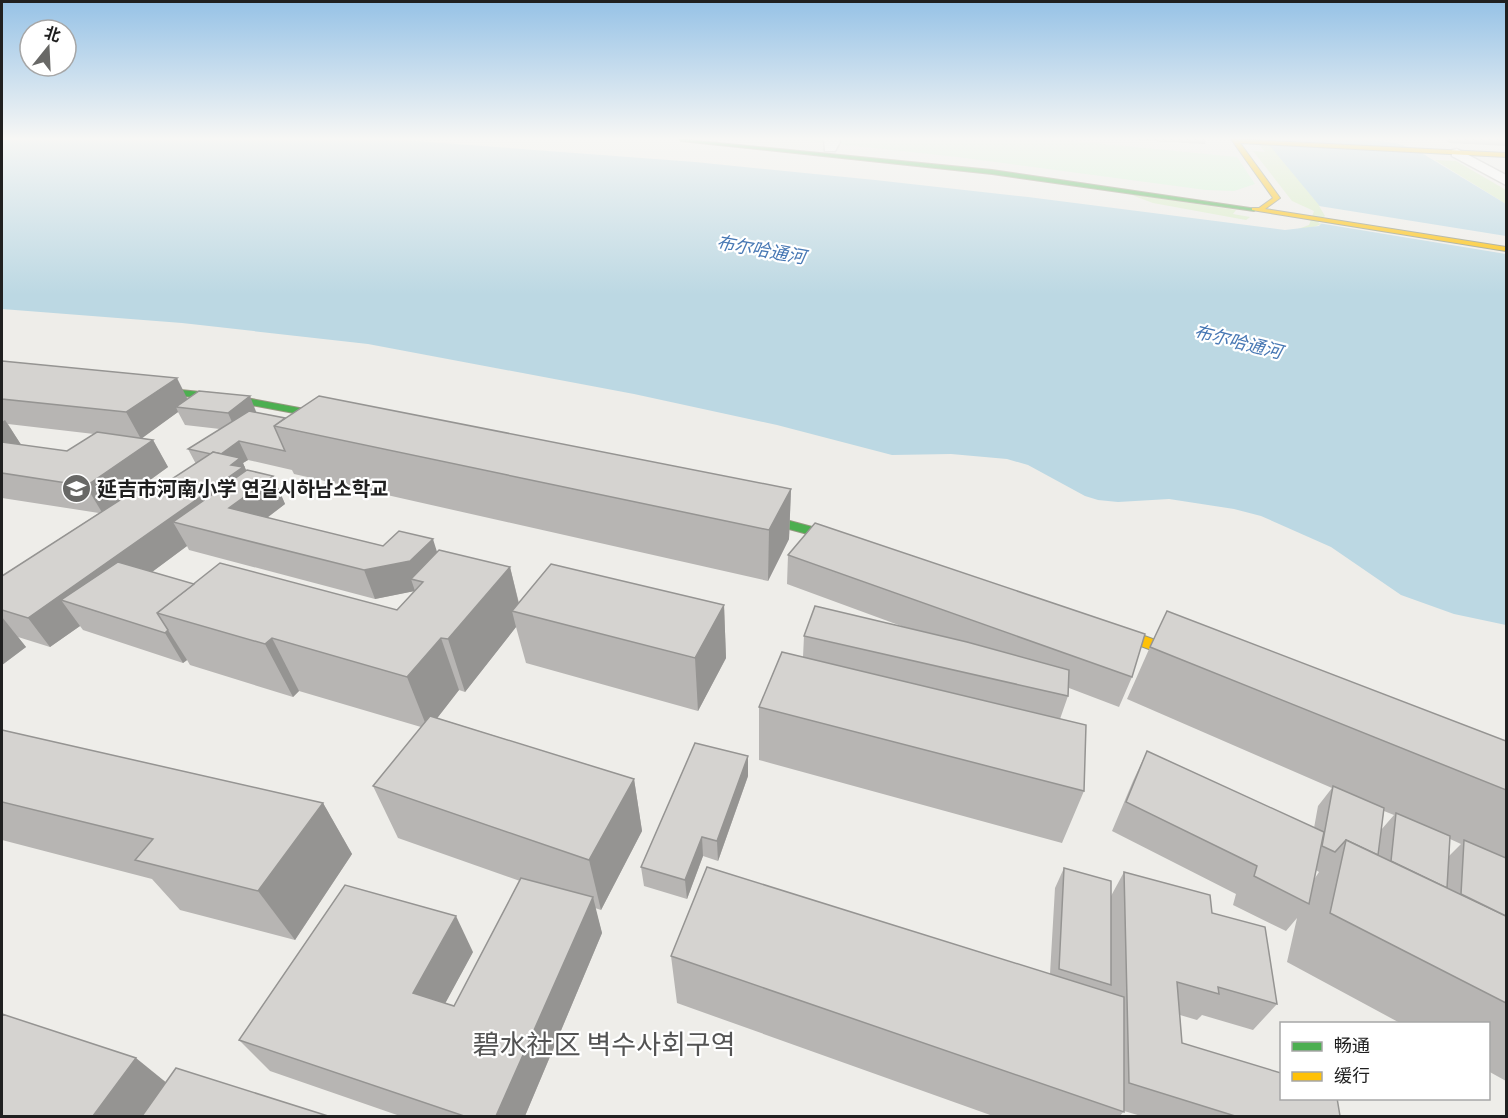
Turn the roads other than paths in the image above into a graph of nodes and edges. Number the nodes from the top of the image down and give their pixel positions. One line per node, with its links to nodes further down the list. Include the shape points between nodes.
1 (1147, 191): 6 (main road)
2 (1194, 191): 5 (main road)
3 (1245, 191): 5 (main road)
4 (1271, 191): 6 (main road, via 1277,198)
5 (1215, 194): 6 (main road)
6 (1273, 207): 7 (main road); 8 (main road)
7 (1506, 242)
8 (1506, 249)
9 (127, 388): 10 (main road, via 230,398)
10 (361, 423)
11 (729, 509): 12 (main road)
12 (870, 547)
13 (1087, 620): 14 (main road)
14 (1208, 664)

